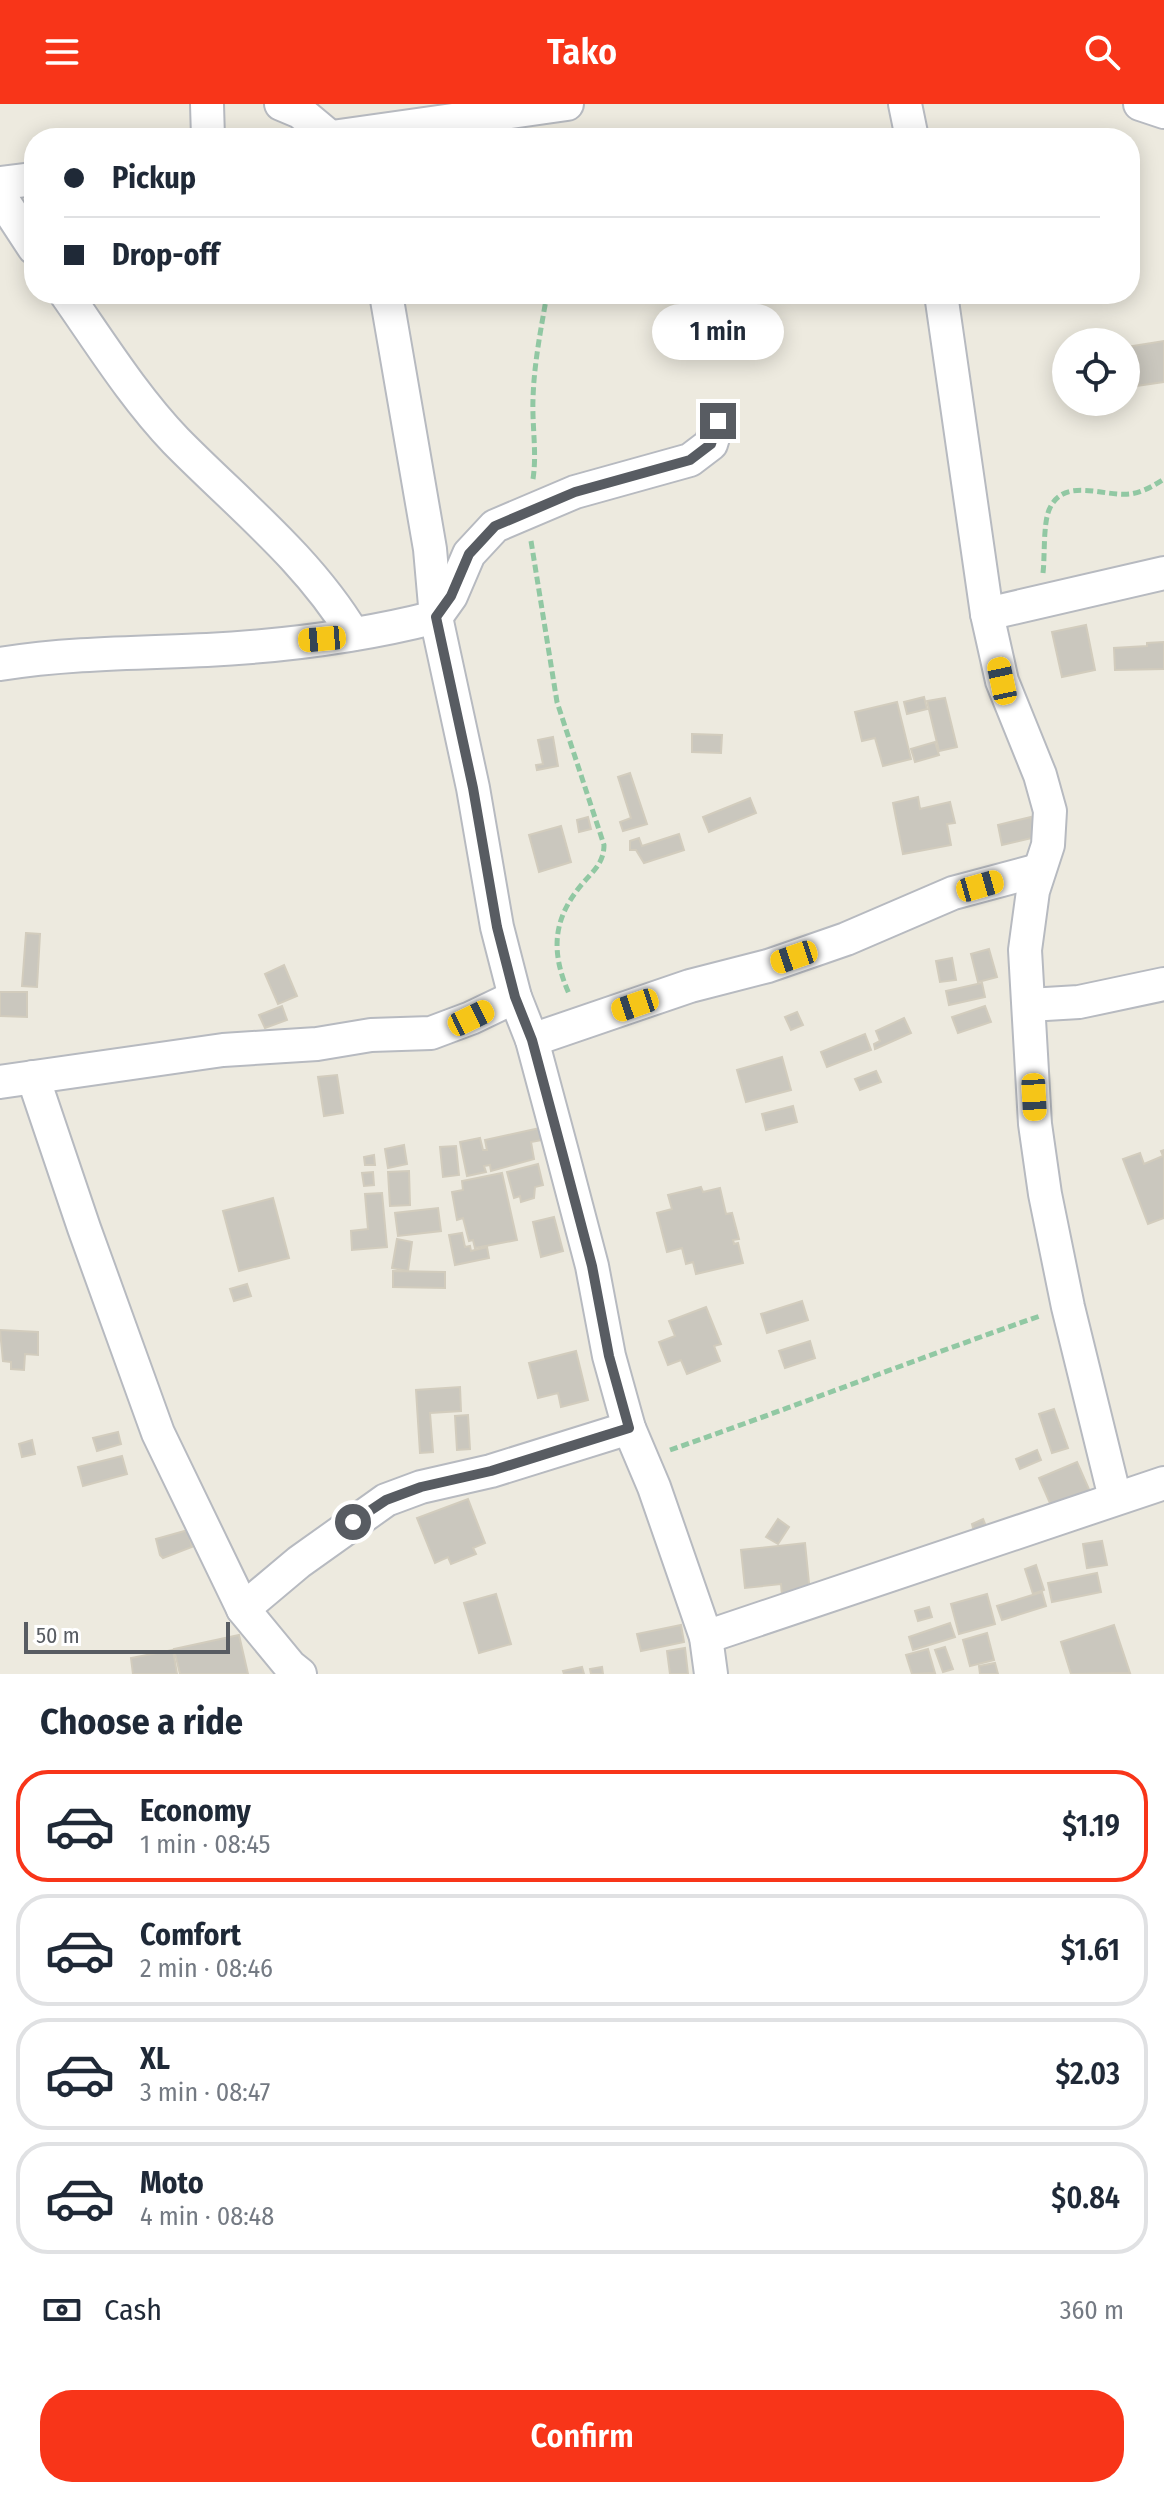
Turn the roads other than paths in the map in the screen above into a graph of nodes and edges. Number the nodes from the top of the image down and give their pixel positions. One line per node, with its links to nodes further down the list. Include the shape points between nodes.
1 (207, 104): 7 (street)
2 (281, 104): 8 (street)
3 (905, 104): 10 (street)
4 (1140, 104): 6 (street)
5 (553, 105): 9 (street)
6 (1164, 112)
7 (208, 128)
8 (325, 128)
9 (399, 128)
10 (910, 128)
11 (24, 180): 12 (street)
12 (0, 183)
13 (0, 196): 14 (street)
14 (24, 233)
15 (73, 304): 22 (street, via 147,407 304,567)
16 (388, 304): 21 (street, via 430,549)
17 (942, 304): 20 (street)
18 (718, 421): 21 (street, via 711,444 690,460 575,492 495,526 469,554)
19 (1164, 573): 20 (street)
20 (987, 614): 24 (street, via 1002,681 1050,811 1048,845)
21 (436, 617): 22 (street); 26 (street)
22 (353, 634): 23 (street)
23 (0, 664)
24 (1039, 870): 27 (street, via 1025,950); 28 (street, via 953,893 846,939)
25 (1164, 984): 27 (street, via 1079,1002)
26 (515, 997): 28 (street); 29 (street, via 431,1033 223,1050)
27 (1029, 1005): 33 (street, via 1035,1124 1045,1194)
28 (532, 1040): 31 (street)
29 (33, 1077): 30 (street); 34 (street, via 158,1433)
30 (0, 1082)
31 (629, 1428): 34 (street, via 386,1500); 35 (street)
32 (1164, 1483): 33 (street)
33 (1115, 1498): 35 (street)
34 (243, 1609): 36 (street)
35 (706, 1637): 37 (street)
36 (289, 1671)
37 (711, 1674)

